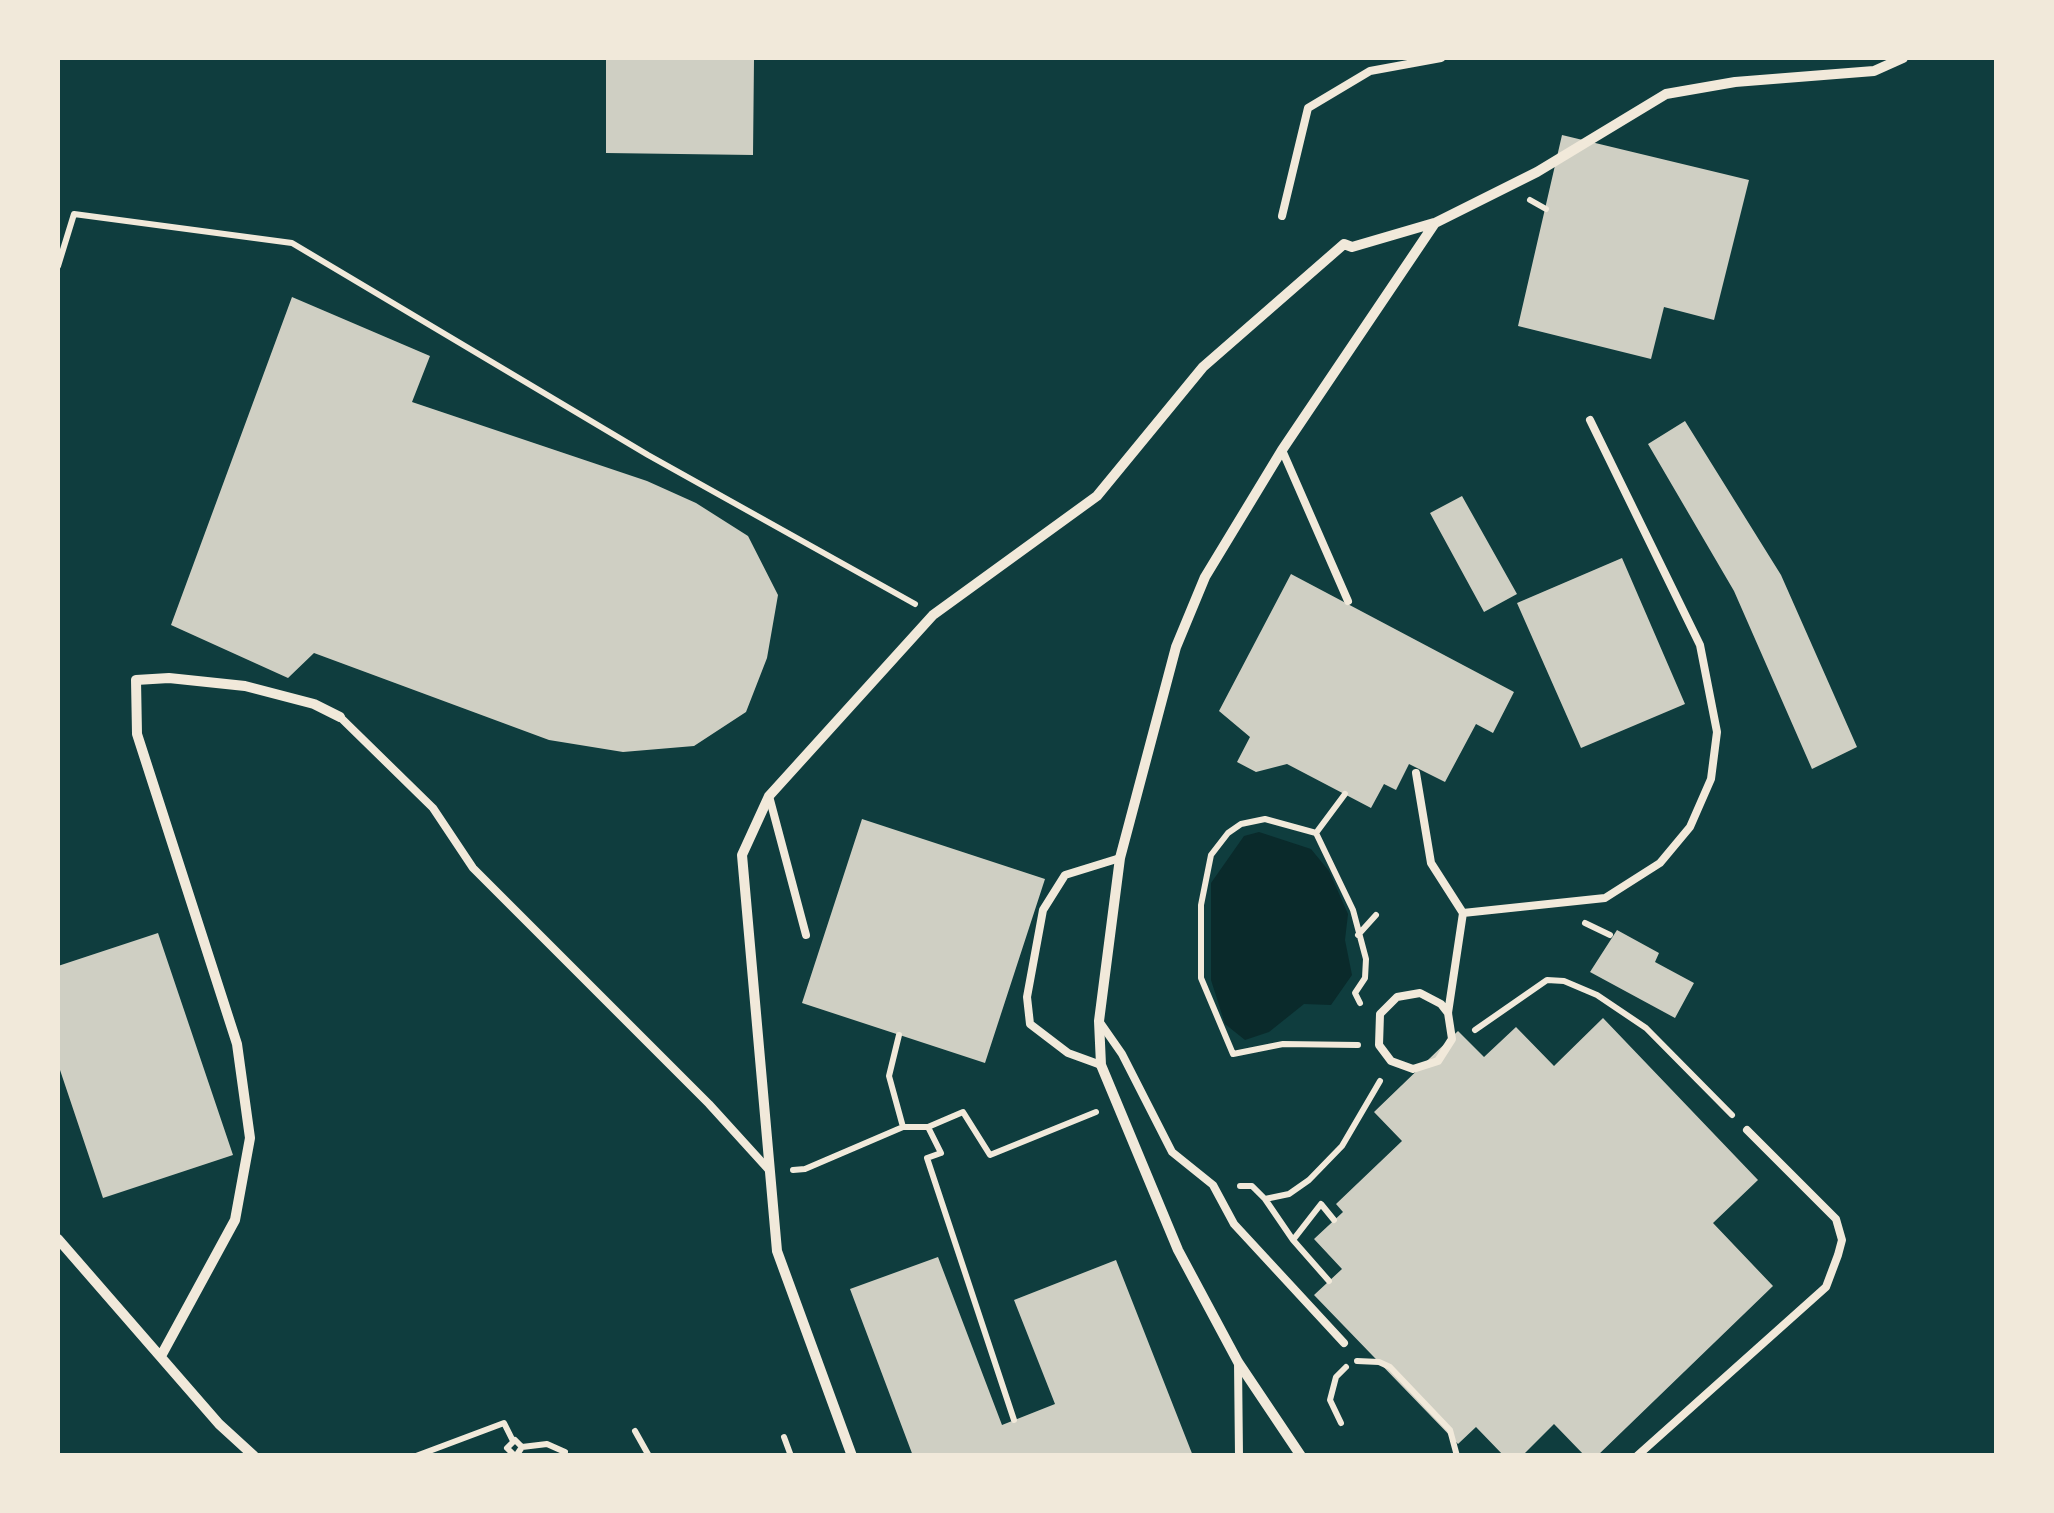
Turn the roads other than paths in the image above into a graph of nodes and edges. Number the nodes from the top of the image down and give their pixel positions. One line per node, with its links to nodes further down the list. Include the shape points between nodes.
1 (1441, 58): 3 (lane, via 1370,71 1308,108)
2 (1903, 58): 4 (street, via 1874,72 1666,94 1537,172)
3 (1282, 216)
4 (1435, 223): 6 (street); 10 (street, via 1344,244 1203,367 1097,496 934,615)
5 (1590, 420): 12 (lane, via 1700,646 1717,732 1711,779 1690,827 1660,863 1605,898)
6 (1282, 450): 7 (lane); 11 (street, via 1205,577 1176,648)
7 (1348, 601)
8 (340, 717): 18 (lane, via 433,808 472,868); 21 (street, via 245,686 136,680 137,734 237,1044 250,1138 235,1220)
9 (1416, 773): 12 (lane, via 1430,862)
10 (769, 796): 13 (lane); 18 (street, via 742,855)
11 (1120, 858): 15 (street); 16 (lane, via 1065,875 1042,910 1027,997 1030,1024 1068,1052)
12 (1463, 913): 14 (lane)
13 (806, 935)
14 (1448, 1014): 14 (lane, via 1452,1039 1426,1067 1400,1066 1378,1042 1380,1014 1396,997 1420,993)
15 (1099, 1021): 16 (street); 20 (lane, via 1172,1152 1212,1186 1234,1224)
16 (1102, 1065): 22 (street, via 1178,1250)
17 (1747, 1130): 27 (lane, via 1836,1219 1838,1256 1826,1287)
18 (770, 1171): 24 (street, via 777,1251)
19 (58, 1239): 21 (street)
20 (1344, 1344)
21 (161, 1356): 23 (street)
22 (1238, 1362): 25 (lane); 26 (street)
23 (254, 1456)
24 (852, 1456)
25 (1239, 1456)
26 (1301, 1456)
27 (1637, 1456)

